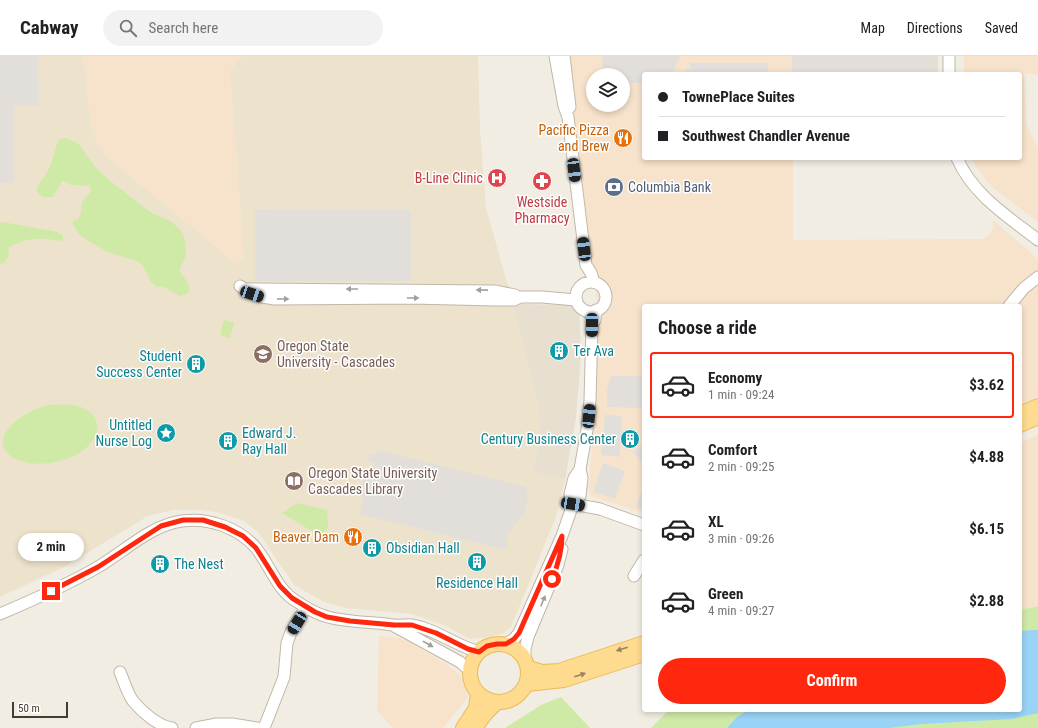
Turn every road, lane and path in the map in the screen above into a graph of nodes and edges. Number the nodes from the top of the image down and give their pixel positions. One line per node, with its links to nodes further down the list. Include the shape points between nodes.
1 (554, 56): 5 (street)
2 (564, 56): 5 (street, via 571,106)
3 (949, 56): 4 (street)
4 (949, 72)
5 (568, 117): 8 (street)
6 (957, 160): 7 (street, via 976,189)
7 (1038, 240)
8 (586, 265): 10 (street); 12 (street)
9 (1038, 277): 13 (street, via 1024,288)
10 (594, 282): 12 (street, via 589,282); 14 (street, via 602,287 605,296 603,304)
11 (243, 287): 12 (street, via 252,294 275,299 514,300 520,297)
12 (579, 292): 14 (street, via 578,305)
13 (1011, 304)
14 (591, 310): 19 (street, via 595,320 592,325 590,401 580,470 580,496)
15 (1038, 406): 16 (main road)
16 (1022, 413)
17 (1038, 417): 18 (main road)
18 (1022, 424)
19 (573, 504): 20 (street, via 600,509); 21 (street)
20 (642, 524)
21 (562, 536): 27 (street, via 519,633); 31 (street, one-way to 21, via 525,649 528,637 558,565 562,551)
22 (642, 563): 23 (street)
23 (634, 576)
24 (306, 607): 25 (street, via 280,586 256,548 243,536 203,520 183,520 161,526 98,567); 26 (street, via 327,617); 40 (street, via 291,632 284,677)
25 (0, 614)
26 (394, 625): 29 (street, via 412,625); 32 (street, one-way to 32, via 460,662)
27 (506, 644): 29 (main road, via 487,646); 31 (main road, via 515,648)
28 (642, 644): 31 (main road, one-way to 31, via 559,671 542,672)
29 (479, 652): 32 (main road)
30 (642, 655): 34 (main road, one-way to 30, via 564,680)
31 (526, 662): 34 (main road)
32 (470, 671): 35 (main road, via 470,680)
33 (120, 672): 37 (street, via 132,700 146,714)
34 (527, 684): 36 (main road, via 515,699)
35 (478, 694): 36 (main road); 41 (main road, via 476,708)
36 (496, 703): 42 (main road)
37 (172, 728)
38 (196, 728): 39 (street, via 217,724)
39 (257, 728)
40 (264, 728)
41 (463, 728)
42 (475, 728)

